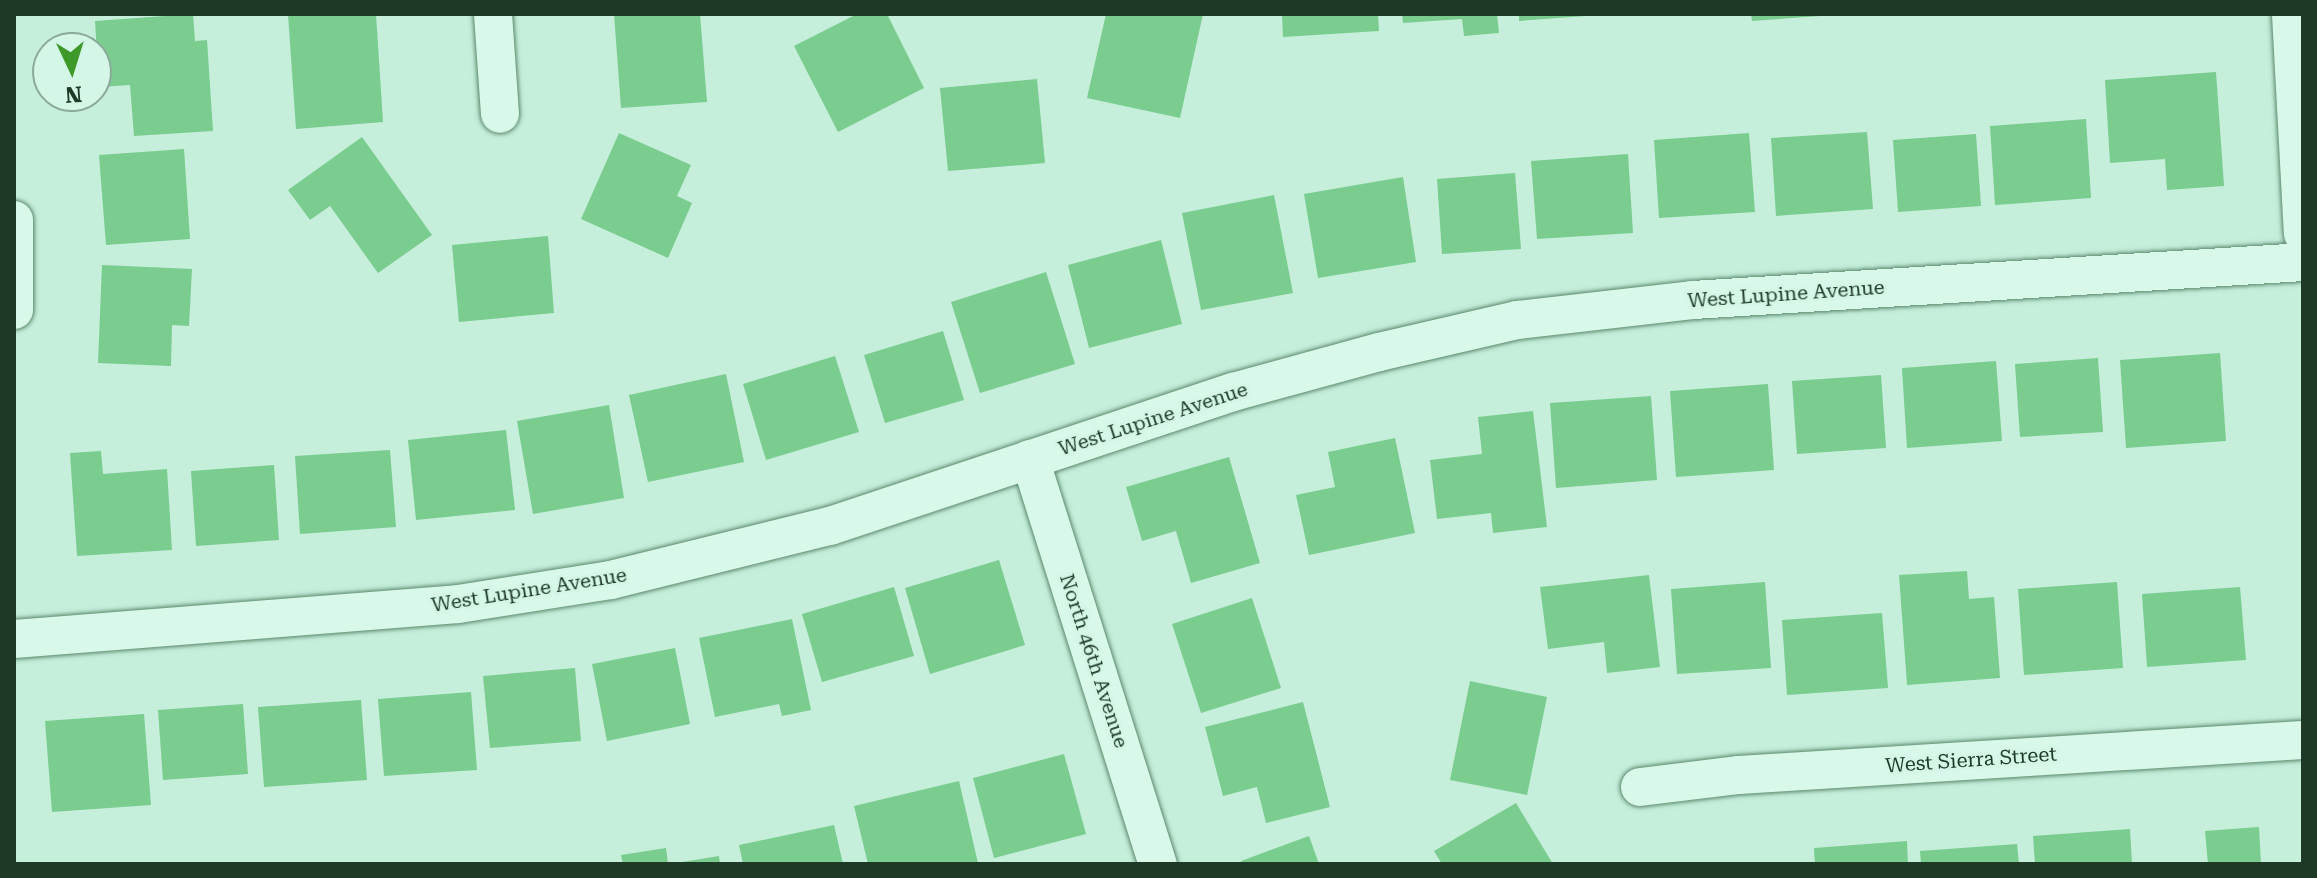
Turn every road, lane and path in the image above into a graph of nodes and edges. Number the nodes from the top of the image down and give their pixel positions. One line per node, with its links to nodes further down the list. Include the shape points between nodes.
1 (493, 14): 3 (street)
2 (2291, 14): 5 (street)
3 (500, 114)
4 (14, 220): 7 (street)
5 (2303, 234)
6 (2303, 262): 8 (street, West Lupine Avenue, via 1693,300 1518,320 1233,392)
7 (14, 310)
8 (1030, 459): 9 (street, West Lupine Avenue, via 830,526 611,580 458,604); 12 (street, North 46th Avenue)
9 (14, 639)
10 (2303, 740): 11 (street, West Sierra Street, via 1739,775)
11 (1640, 787)
12 (1158, 864)

